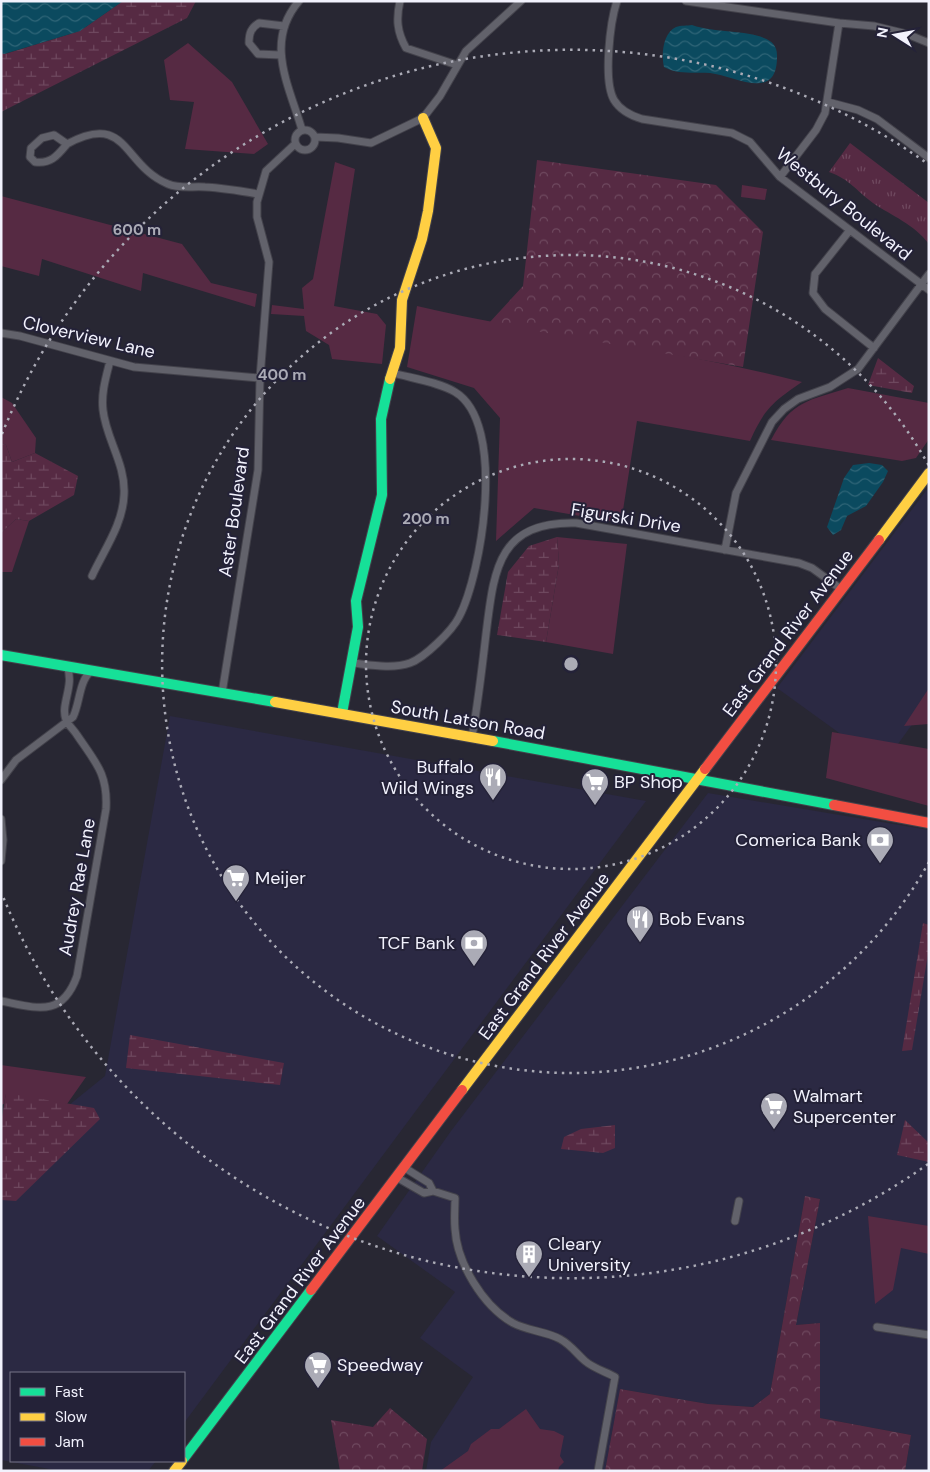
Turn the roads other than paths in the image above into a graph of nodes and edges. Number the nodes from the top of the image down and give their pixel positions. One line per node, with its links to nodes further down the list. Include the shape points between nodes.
1 (400, 1): 10 (street, via 397,16 399,36 406,48)
2 (521, 1): 10 (street, via 466,51)
3 (617, 1): 18 (street, Westbury Boulevard, via 606,70 614,101 629,114 642,119 732,133 750,142)
4 (686, 1): 6 (street)
5 (298, 2): 7 (street)
6 (839, 23): 8 (street, via 874,26); 11 (street)
7 (284, 26): 9 (street); 9 (street, via 259,23 248,35 249,43 258,54)
8 (929, 43)
9 (280, 55): 13 (street)
10 (457, 65): 12 (street)
11 (828, 102): 17 (street, via 877,119); 18 (street, via 816,130)
12 (423, 118): 14 (street, via 371,143); 27 (main road, via 436,148 434,166 422,239 402,300 400,348)
13 (302, 130): 14 (street, via 310,131); 16 (street, via 295,136)
14 (315, 137): 16 (street, via 309,150 301,150)
15 (66, 144): 15 (street, via 54,135 42,138 31,148 30,157 35,162 46,163 57,156); 19 (street, via 94,132 104,132 116,139 152,175 167,184)
16 (295, 144): 19 (street, Aster Boulevard, via 266,171)
17 (929, 158)
18 (780, 177): 20 (street, Westbury Boulevard)
19 (258, 194): 28 (street, Aster Boulevard, via 257,217 270,262)
20 (850, 230): 22 (street, Westbury Boulevard); 25 (street, via 815,274 813,293 824,309)
21 (929, 274): 22 (street)
22 (921, 284): 23 (street, Westbury Boulevard); 25 (street)
23 (929, 290)
24 (1, 333): 26 (street, Cloverview Lane)
25 (874, 348): 30 (street, via 858,369 845,379 798,399 784,408 772,422 736,493)
26 (110, 361): 28 (street, Cloverview Lane, via 143,368); 31 (street, via 103,389 103,411 121,467 124,495 119,521)
27 (393, 373): 34 (main road, via 381,419 382,496 356,601 358,627); 34 (street, via 455,392 470,407 481,429 485,469 482,531 470,594 458,620 427,654 409,663 388,666)
28 (260, 378): 37 (street, Aster Boulevard, via 258,470)
29 (929, 473): 32 (main road, East Grand River Avenue)
30 (725, 550): 32 (street, Figurski Drive, via 799,563 812,568); 40 (street, Figurski Drive, via 576,523 537,527 519,537 507,550 493,580)
31 (92, 576)
32 (841, 589): 41 (main road, East Grand River Avenue)
33 (1, 655): 35 (main road, South Latson Road)
34 (353, 663): 38 (main road)
35 (68, 666): 36 (main road, South Latson Road); 39 (street)
36 (91, 671): 37 (main road, South Latson Road); 39 (street, via 84,680 74,717)
37 (222, 693): 38 (main road, South Latson Road)
38 (342, 713): 40 (main road, South Latson Road)
39 (66, 722): 42 (street, via 16,760); 46 (street, Audrey Rae Lane, via 97,765 107,788 77,976 72,991 62,1003 38,1008)
40 (472, 737): 41 (main road, South Latson Road)
41 (698, 778): 44 (main road, South Latson Road); 47 (main road, East Grand River Avenue)
42 (1, 780)
43 (1, 819): 45 (street)
44 (929, 823)
45 (1, 861)
46 (1, 1001)
47 (405, 1168): 48 (main road, East Grand River Avenue); 49 (street, via 429,1183)
48 (398, 1178): 49 (street, via 424,1193); 54 (main road, East Grand River Avenue)
49 (433, 1191): 55 (street, via 455,1198 454,1231 472,1281 485,1300 512,1322 557,1337 572,1346 586,1362 615,1377)
50 (739, 1201): 51 (street)
51 (735, 1221)
52 (877, 1327): 53 (street)
53 (929, 1335)
54 (185, 1456)
55 (598, 1471)

